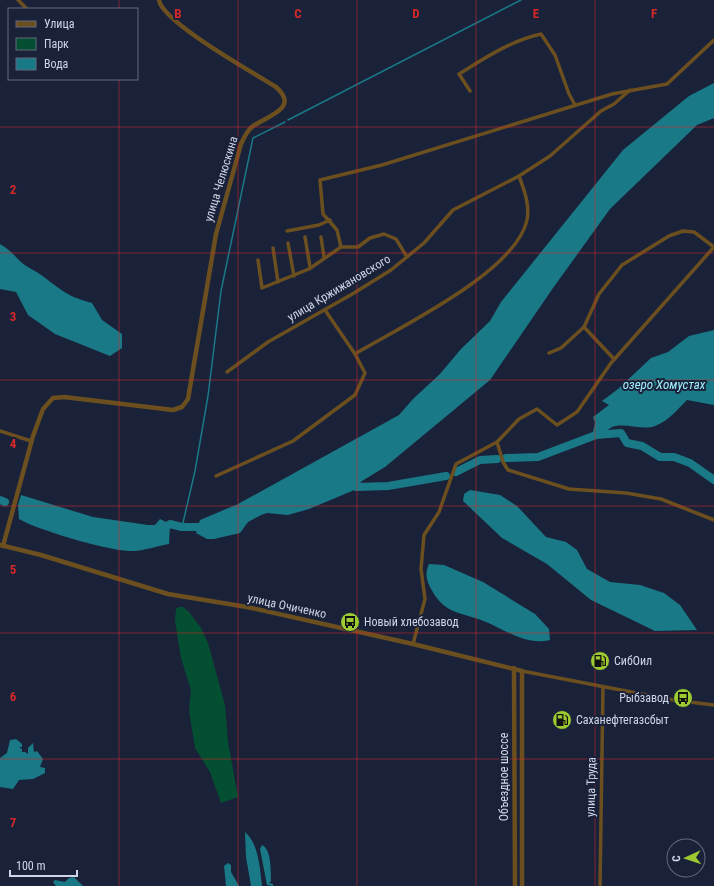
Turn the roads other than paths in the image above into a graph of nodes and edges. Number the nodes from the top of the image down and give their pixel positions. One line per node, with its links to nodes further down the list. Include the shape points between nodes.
1 (18, 0): 3 (street)
2 (159, 0): 30 (street, улица Челюскина, via 162,10 186,30 276,87 283,93 285,102 277,113 247,131 241,144 216,234 188,399 182,407 173,410 64,397 53,398 43,409)
3 (25, 8)
4 (714, 40): 5 (street, via 667,84)
5 (631, 89): 7 (street); 8 (street, улица Кржижановского, via 597,115 561,148)
6 (470, 91): 7 (street, via 459,74 523,38 541,34 555,55)
7 (575, 104): 9 (street, via 382,165 320,180 323,214)
8 (519, 176): 18 (street, улица Кржижановского, via 453,210 424,243); 26 (street, via 527,200 527,220 507,252 474,283)
9 (330, 220): 10 (street, via 319,225); 14 (street, via 338,230)
10 (287, 231)
11 (305, 237): 20 (street)
12 (321, 237): 17 (street)
13 (288, 243): 21 (street)
14 (341, 247): 17 (street); 18 (street, via 358,247 370,238 384,234 396,238)
15 (714, 247): 24 (street, via 694,232 684,231 622,265 599,294); 27 (street)
16 (273, 248): 22 (street)
17 (324, 257): 20 (street)
18 (407, 257): 23 (street, улица Кржижановского, via 385,274)
19 (258, 260): 22 (street, via 262,288)
20 (310, 267): 21 (street)
21 (294, 276): 22 (street)
22 (278, 282)
23 (324, 310): 26 (street); 28 (street, улица Кржижановского, via 268,342)
24 (584, 327): 25 (street, via 561,348); 27 (street)
25 (549, 353)
26 (354, 354): 32 (street, via 365,373 355,395 293,440)
27 (614, 359): 31 (street, via 577,412 557,424 537,409 519,419)
28 (227, 372)
29 (0, 431): 30 (street)
30 (31, 441): 34 (street)
31 (497, 442): 33 (street, via 508,470 569,489 626,493 661,499); 35 (street, via 456,464 439,512 424,534 421,569 425,598)
32 (216, 476)
33 (714, 520)
34 (1, 545): 35 (street, улица Очиченко, via 168,594 247,607)
35 (413, 644): 36 (street, улица Очиченко)
36 (514, 668): 37 (street, улица Очиченко); 40 (street, Объездное шоссе)
37 (522, 671): 38 (street, улица Очиченко); 41 (street, Объездное шоссе)
38 (603, 687): 39 (street, улица Очиченко); 42 (street, улица Труда)
39 (714, 705)
40 (515, 886)
41 (522, 886)
42 (600, 886)

